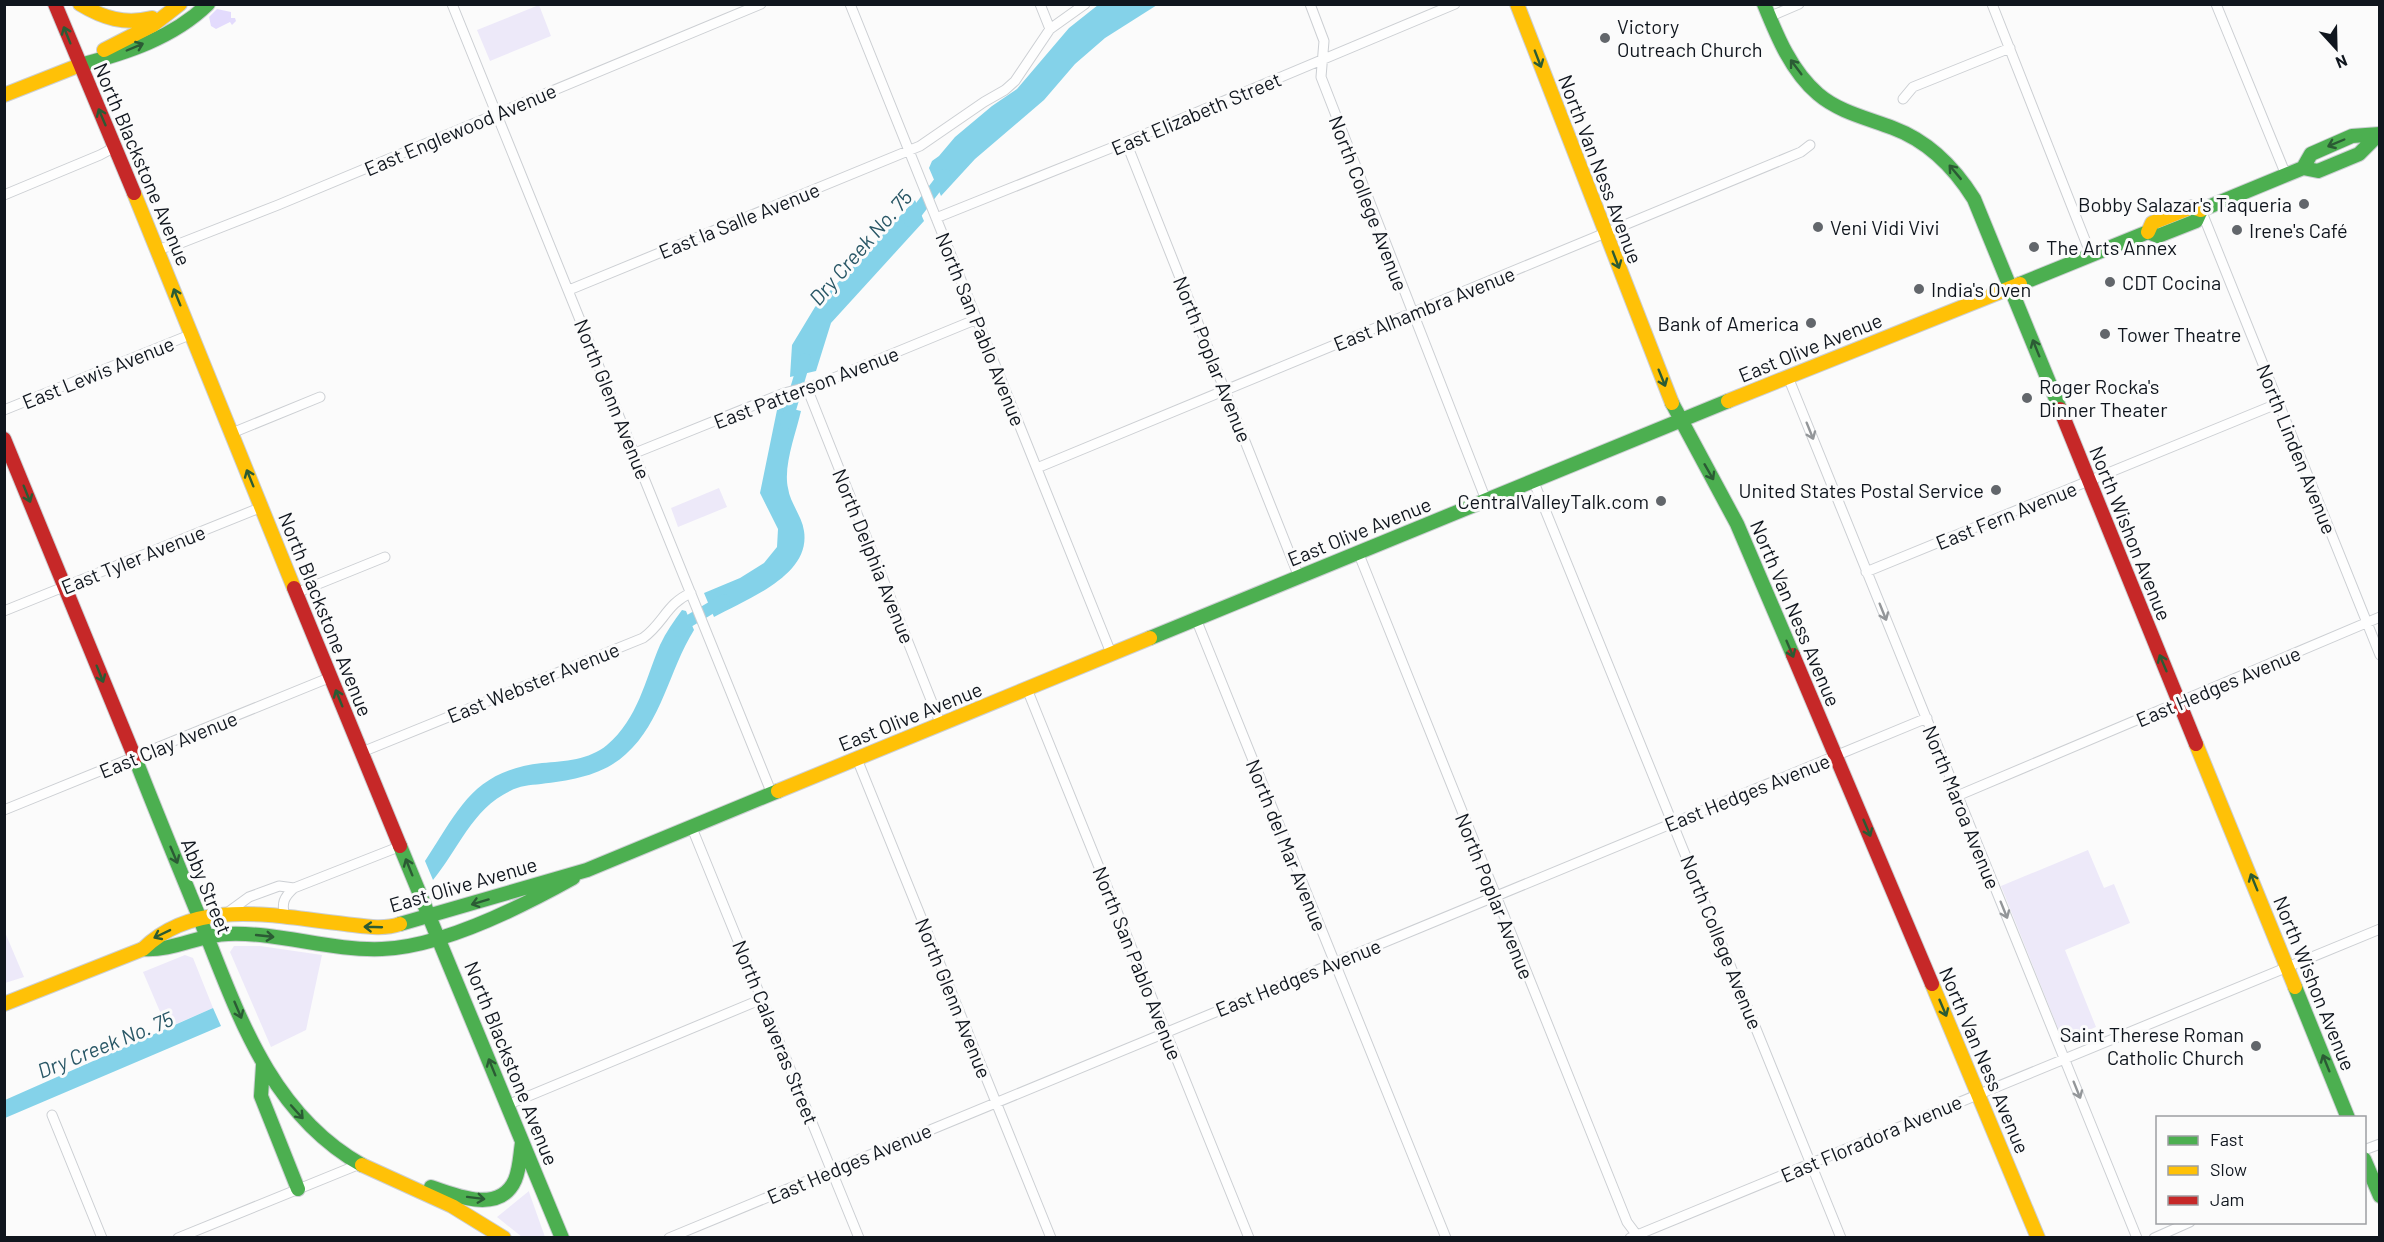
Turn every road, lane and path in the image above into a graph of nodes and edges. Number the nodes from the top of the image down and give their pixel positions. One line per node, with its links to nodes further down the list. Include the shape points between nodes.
1 (55, 4): 20 (main road, North Blackstone Avenue, one-way to 1)
2 (80, 4): 15 (main road, via 107,18 132,23 154,18)
3 (208, 4): 20 (main road, one-way to 3, via 113,56 180,28)
4 (452, 4): 23 (street, North Glenn Avenue)
5 (761, 4): 23 (street, East Englewood Avenue)
6 (850, 4): 28 (street, North San Pablo Avenue)
7 (1040, 4): 17 (street)
8 (1085, 4): 17 (street)
9 (1310, 4): 19 (street, North College Avenue, via 1324,41)
10 (1455, 4): 19 (street, East Elizabeth Street)
11 (1517, 4): 34 (main road, North Van Ness Avenue, one-way to 34)
12 (1799, 4): 16 (street)
13 (1992, 4): 18 (street)
14 (2216, 4): 30 (street)
15 (180, 5): 20 (main road, via 153,25)
16 (1767, 11): 37 (main road, North Wishon Avenue, one-way to 16, via 1977,205 1950,166 1912,136 1858,116 1818,93 1780,45)
17 (1050, 29): 28 (street, East la Salle Avenue, via 1005,90)
18 (2010, 48): 22 (street, via 1913,87); 36 (street)
19 (1323, 59): 25 (street, East Elizabeth Street); 39 (street, North College Avenue, via 1321,77)
20 (80, 65): 21 (main road); 27 (main road, North Blackstone Avenue, one-way to 20)
21 (4, 95)
22 (1903, 99)
23 (496, 113): 35 (street, East Englewood Avenue, via 176,246); 38 (street, North Glenn Avenue)
24 (2379, 135): 29 (main road, East Olive Avenue, via 2359,154 2318,171); 29 (main road, East Olive Avenue, one-way to 29, via 2352,136 2311,154)
25 (1126, 142): 33 (street, East Elizabeth Street); 44 (street, North Poplar Avenue)
26 (1810, 145): 34 (street, East Alhambra Avenue)
27 (115, 147): 31 (street); 35 (main road, North Blackstone Avenue)
28 (910, 151): 33 (street, North San Pablo Avenue); 38 (street, East la Salle Avenue)
29 (2303, 168): 30 (main road, East Olive Avenue)
30 (2286, 175): 32 (main road, East Olive Avenue)
31 (4, 195)
32 (2201, 210): 36 (main road, East Olive Avenue, via 2192,207 2152,223 2148,232); 46 (street, North Linden Avenue)
33 (936, 218): 40 (street, North San Pablo Avenue)
34 (1605, 233): 39 (street, East Alhambra Avenue); 48 (main road, North Van Ness Avenue, one-way to 48)
35 (158, 249): 41 (main road, North Blackstone Avenue, one-way to 35)
36 (2091, 255): 37 (main road, East Olive Avenue)
37 (2011, 287): 42 (main road, East Olive Avenue); 54 (main road, North Wishon Avenue, one-way to 37)
38 (569, 290): 51 (street, North Glenn Avenue)
39 (1412, 313): 44 (street, East Alhambra Avenue); 55 (street, North College Avenue)
40 (977, 320): 43 (street, East Patterson Avenue); 52 (street, North San Pablo Avenue)
41 (192, 334): 47 (street, East Lewis Avenue); 49 (main road, North Blackstone Avenue)
42 (1788, 377): 48 (main road, East Olive Avenue); 59 (street, North Maroa Avenue, one-way to 59)
43 (806, 388): 51 (street, East Patterson Avenue); 74 (street, North Delphia Avenue)
44 (1225, 390): 52 (street, East Alhambra Avenue); 60 (street, North Poplar Avenue)
45 (320, 397): 49 (street)
46 (2279, 403): 54 (street, East Fern Avenue); 67 (street, North Linden Avenue)
47 (4, 410)
48 (1680, 421): 53 (main road, East Olive Avenue); 76 (main road, North Van Ness Avenue, one-way to 76, via 1737,524)
49 (232, 433): 56 (main road, North Blackstone Avenue, one-way to 49)
50 (4, 439): 61 (main road, Abby Street, one-way to 61)
51 (635, 453): 63 (street, North Glenn Avenue)
52 (1037, 468): 68 (street, North San Pablo Avenue)
53 (1533, 480): 55 (main road, East Olive Avenue); 82 (street, North College Avenue)
54 (2089, 481): 59 (street, East Fern Avenue); 72 (main road, North Wishon Avenue, one-way to 54)
55 (1486, 500): 57 (main road, East Olive Avenue)
56 (262, 507): 61 (street, East Tyler Avenue); 62 (main road, North Blackstone Avenue)
57 (1358, 552): 60 (main road, East Olive Avenue); 87 (street, North Poplar Avenue)
58 (385, 556): 62 (street)
59 (1866, 572): 73 (street, North Maroa Avenue, one-way to 73)
60 (1299, 577): 66 (main road, East Olive Avenue)
61 (64, 587): 64 (street, East Tyler Avenue); 77 (main road, Abby Street, one-way to 77)
62 (296, 593): 70 (main road, North Blackstone Avenue)
63 (691, 593): 75 (street, East Webster Avenue, via 674,602 643,638); 79 (street, North Glenn Avenue)
64 (4, 611)
65 (2379, 617): 67 (street, East Hedges Avenue)
66 (1196, 619): 68 (main road, East Olive Avenue); 96 (street, North del Mar Avenue)
67 (2366, 622): 69 (street, North Linden Avenue); 72 (street, East Hedges Avenue)
68 (1112, 653): 71 (main road, East Olive Avenue)
69 (2379, 655)
70 (331, 677): 75 (main road, North Blackstone Avenue, one-way to 70); 77 (street, East Clay Avenue)
71 (1027, 688): 74 (main road, East Olive Avenue); 100 (street, North San Pablo Avenue)
72 (2180, 703): 80 (street, East Hedges Avenue); 97 (main road, North Wishon Avenue, one-way to 72)
73 (1926, 718): 76 (street, East Hedges Avenue); 80 (street, North Maroa Avenue)
74 (941, 724): 78 (main road, East Olive Avenue)
75 (362, 752): 84 (main road, North Blackstone Avenue)
76 (1836, 756): 82 (street, East Hedges Avenue); 103 (main road, North Van Ness Avenue, one-way to 103)
77 (134, 758): 81 (street, East Clay Avenue); 91 (main road, Abby Street, one-way to 91)
78 (857, 759): 79 (main road, East Olive Avenue); 104 (street, North Glenn Avenue)
79 (772, 794): 83 (main road, East Olive Avenue)
80 (1957, 796): 101 (street, North Maroa Avenue, one-way to 101)
81 (4, 810)
82 (1673, 822): 87 (street, East Hedges Avenue); 109 (street, North College Avenue)
83 (692, 828): 85 (main road, East Olive Avenue); 98 (street, North Calaveras Street)
84 (401, 846): 86 (street); 90 (main road, North Blackstone Avenue, one-way to 84)
85 (587, 870): 90 (main road, East Olive Avenue, one-way to 90); 94 (main road, East Olive Avenue, via 520,905)
86 (294, 888): 88 (street, via 279,886 249,897); 89 (street, via 283,902)
87 (1495, 896): 96 (street, East Hedges Avenue); 116 (street, North Poplar Avenue)
88 (227, 913): 89 (main road, East Olive Avenue); 91 (main road, East Olive Avenue)
89 (285, 917): 90 (main road, East Olive Avenue, one-way to 89, via 376,927)
90 (430, 917): 94 (main road, North Blackstone Avenue)
91 (200, 918): 93 (main road, Abby Street); 95 (main road, East Olive Avenue, one-way to 95, via 153,937)
92 (2379, 929): 97 (street, East Floradora Avenue)
93 (207, 937): 94 (main road, East Olive Avenue, one-way to 94, via 242,934 382,949); 95 (main road, East Olive Avenue, via 158,951); 102 (main road, Abby Street, one-way to 102)
94 (439, 937): 105 (main road, North Blackstone Avenue, one-way to 94)
95 (143, 950): 99 (main road, East Olive Avenue)
96 (1335, 962): 100 (street, East Hedges Avenue); 125 (street, North del Mar Avenue)
97 (2289, 968): 101 (street, East Floradora Avenue); 107 (main road, North Wishon Avenue, one-way to 97)
98 (762, 999): 105 (street); 112 (street, North Calaveras Street)
99 (4, 1004)
100 (1166, 1031): 104 (street, East Hedges Avenue); 124 (street, North San Pablo Avenue)
101 (2064, 1057): 103 (street, East Floradora Avenue); 128 (street, North Maroa Avenue, one-way to 128)
102 (263, 1065): 110 (main road, Abby Street, one-way to 110, via 302,1117); 113 (main road, via 261,1096)
103 (1978, 1093): 109 (street, East Floradora Avenue); 127 (main road, North Van Ness Avenue)
104 (996, 1101): 112 (street, East Hedges Avenue); 123 (street, North Glenn Avenue)
105 (507, 1105): 108 (main road, North Blackstone Avenue)
106 (52, 1115): 117 (street)
107 (2347, 1116)
108 (522, 1140): 110 (main road, one-way to 108, via 448,1193 494,1199 513,1185); 120 (main road, North Blackstone Avenue)
109 (1811, 1163): 116 (street, East Floradora Avenue); 126 (street, North College Avenue)
110 (360, 1164): 113 (street); 119 (main road, Abby Street, via 460,1209)
111 (2366, 1164): 114 (main road)
112 (832, 1170): 121 (street, East Hedges Avenue); 122 (street, North Calaveras Street)
113 (298, 1189): 118 (street)
114 (2379, 1196)
115 (2186, 1224): 129 (street)
116 (1635, 1237)
117 (102, 1238)
118 (178, 1238)
119 (504, 1238)
120 (562, 1238)
121 (669, 1238)
122 (859, 1238)
123 (1051, 1238)
124 (1249, 1238)
125 (1446, 1238)
126 (1841, 1238)
127 (2038, 1238)
128 (2137, 1238)
129 (2154, 1238)

